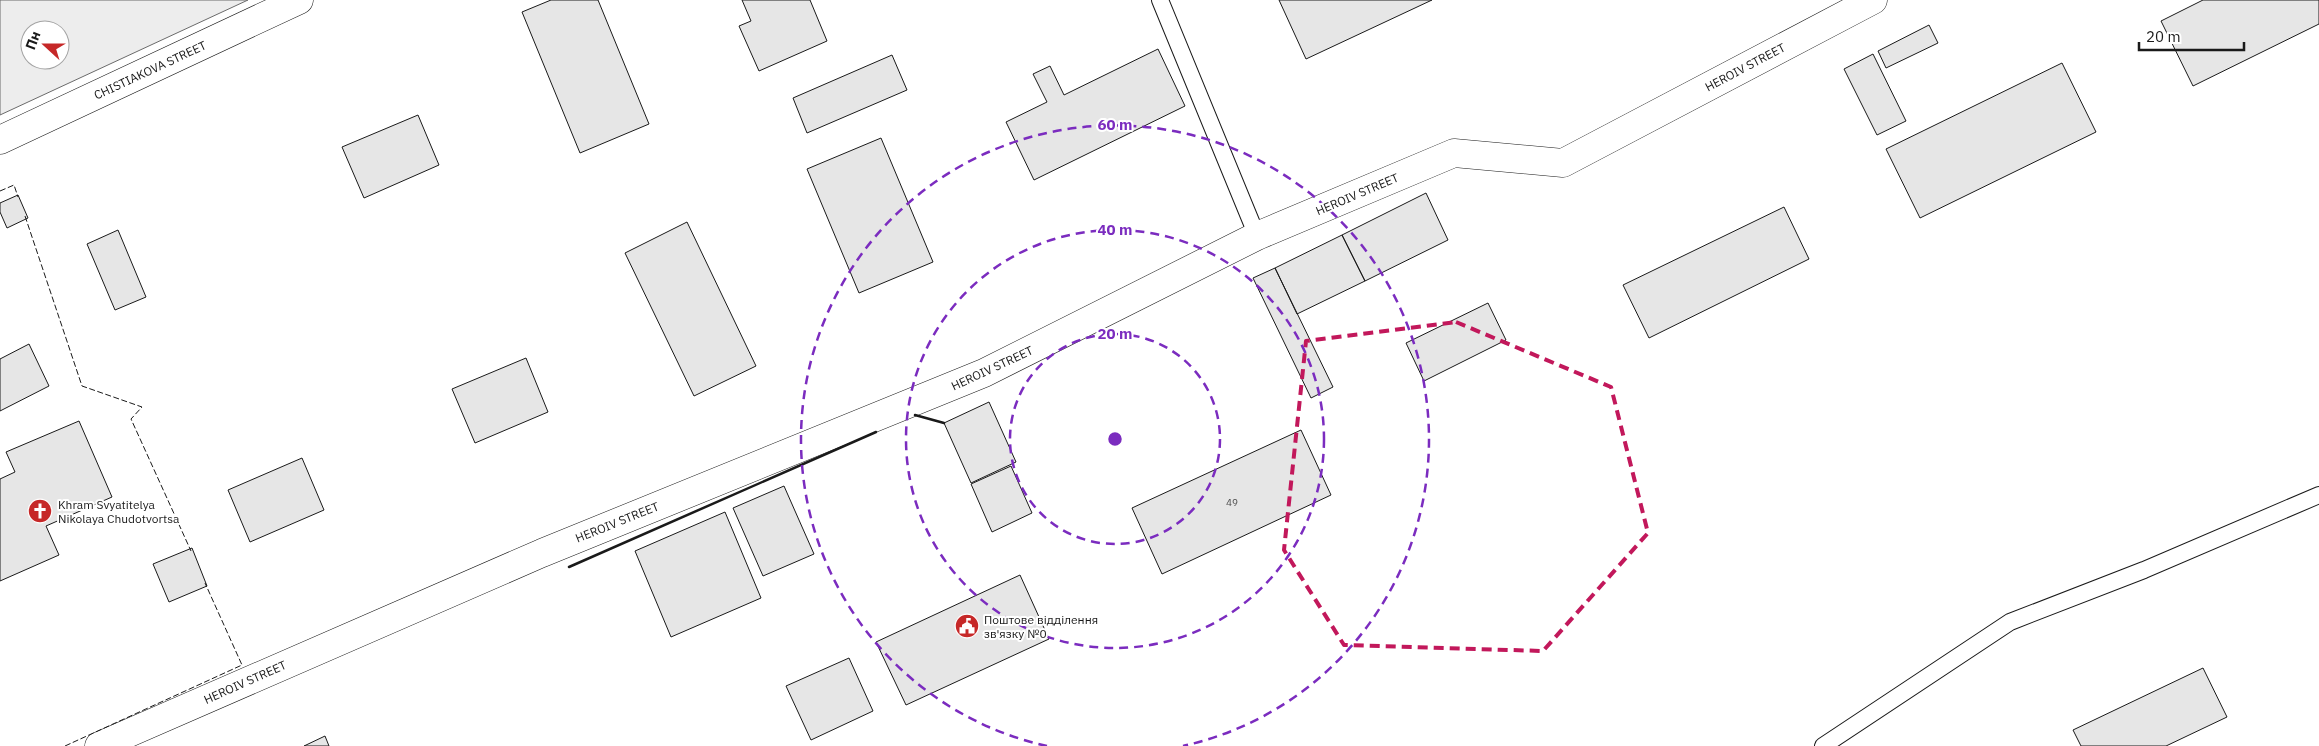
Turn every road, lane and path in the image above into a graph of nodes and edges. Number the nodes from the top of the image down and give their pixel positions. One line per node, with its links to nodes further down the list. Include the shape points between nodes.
1 (299, 0): 4 (street, CHISTIAKOVA STREET)
2 (1160, 0): 5 (lane)
3 (1873, 0): 5 (street, HEROIV STREET, via 1563,163 1454,153)
4 (0, 140)
5 (1257, 236): 7 (street, HEROIV STREET, via 984,373 542,553)
6 (2319, 495): 8 (lane, via 2144,570 2010,622)
7 (99, 746)
8 (1823, 746)

